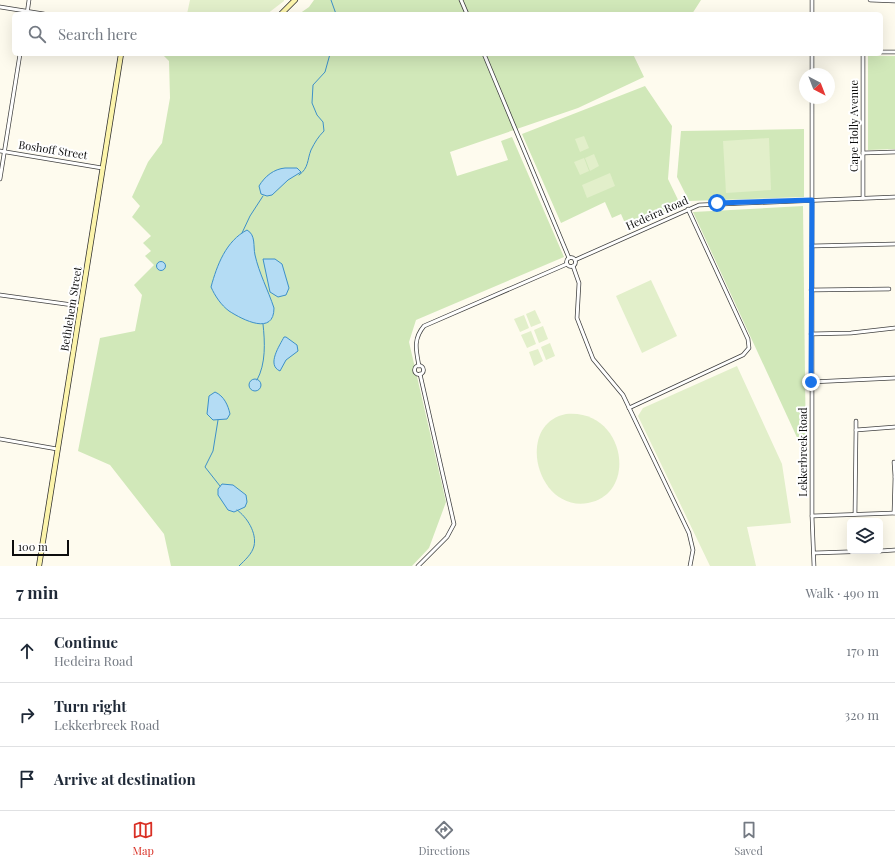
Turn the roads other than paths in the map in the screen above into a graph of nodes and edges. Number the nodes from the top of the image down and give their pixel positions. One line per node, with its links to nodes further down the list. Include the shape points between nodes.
1 (29, 0): 9 (street)
2 (295, 0): 10 (main road)
3 (461, 0): 11 (street)
4 (812, 0): 12 (street)
5 (870, 0): 6 (street)
6 (895, 1)
7 (0, 7): 8 (street)
8 (22, 12)
9 (27, 12)
10 (283, 12)
11 (466, 12)
12 (812, 12)
13 (883, 52): 14 (street)
14 (895, 52)
15 (20, 56): 23 (street)
16 (121, 56): 26 (main road, Bethlehem Street)
17 (485, 56): 34 (street)
18 (812, 56): 20 (street)
19 (863, 56): 25 (street, Cape Holly Avenue)
20 (812, 68)
21 (812, 104): 30 (street, Lekkerbreek Road)
22 (0, 151): 23 (street, Boshoff Street)
23 (4, 152): 26 (street, Boshoff Street); 27 (street)
24 (895, 152): 25 (street)
25 (863, 153): 29 (street, Cape Holly Avenue)
26 (102, 168): 41 (main road, Bethlehem Street)
27 (0, 180)
28 (895, 197): 29 (street, Hedeira Road)
29 (863, 198): 30 (street, Hedeira Road)
30 (812, 200): 31 (street, Hedeira Road, via 717,203); 33 (street, Lekkerbreek Road)
31 (688, 209): 35 (street, Hedeira Road); 48 (street, via 748,339 749,348 743,355)
32 (895, 244): 33 (street)
33 (812, 246): 39 (street, Lekkerbreek Road)
34 (569, 258): 35 (street); 36 (street)
35 (575, 260): 37 (street)
36 (567, 264): 37 (street); 44 (street, via 424,326 415,345)
37 (573, 266): 48 (street, via 579,283 576,311 580,328 593,359 619,389)
38 (889, 289): 39 (street)
39 (811, 290): 43 (street, Lekkerbreek Road)
40 (0, 295): 41 (street)
41 (80, 306): 53 (main road, Bethlehem Street)
42 (895, 328): 43 (street)
43 (812, 334): 47 (street, Lekkerbreek Road)
44 (419, 366): 45 (street, via 415,370); 45 (street, via 424,369)
45 (420, 374): 64 (street, via 454,524 447,537)
46 (895, 378): 47 (street)
47 (811, 382): 58 (street, Lekkerbreek Road)
48 (629, 408): 65 (street, via 689,533 693,550)
49 (856, 421): 51 (street)
50 (895, 427): 51 (street)
51 (856, 430): 57 (street)
52 (0, 440): 53 (street)
53 (57, 449): 63 (main road, Bethlehem Street)
54 (894, 462): 55 (street)
55 (895, 477): 56 (street)
56 (895, 513): 57 (street)
57 (855, 514): 58 (street)
58 (812, 516): 62 (street, Lekkerbreek Road)
59 (895, 550): 60 (street)
60 (883, 551)
61 (847, 552): 62 (street)
62 (814, 553): 66 (street, Lekkerbreek Road)
63 (39, 566)
64 (418, 566)
65 (690, 566)
66 (814, 566)

